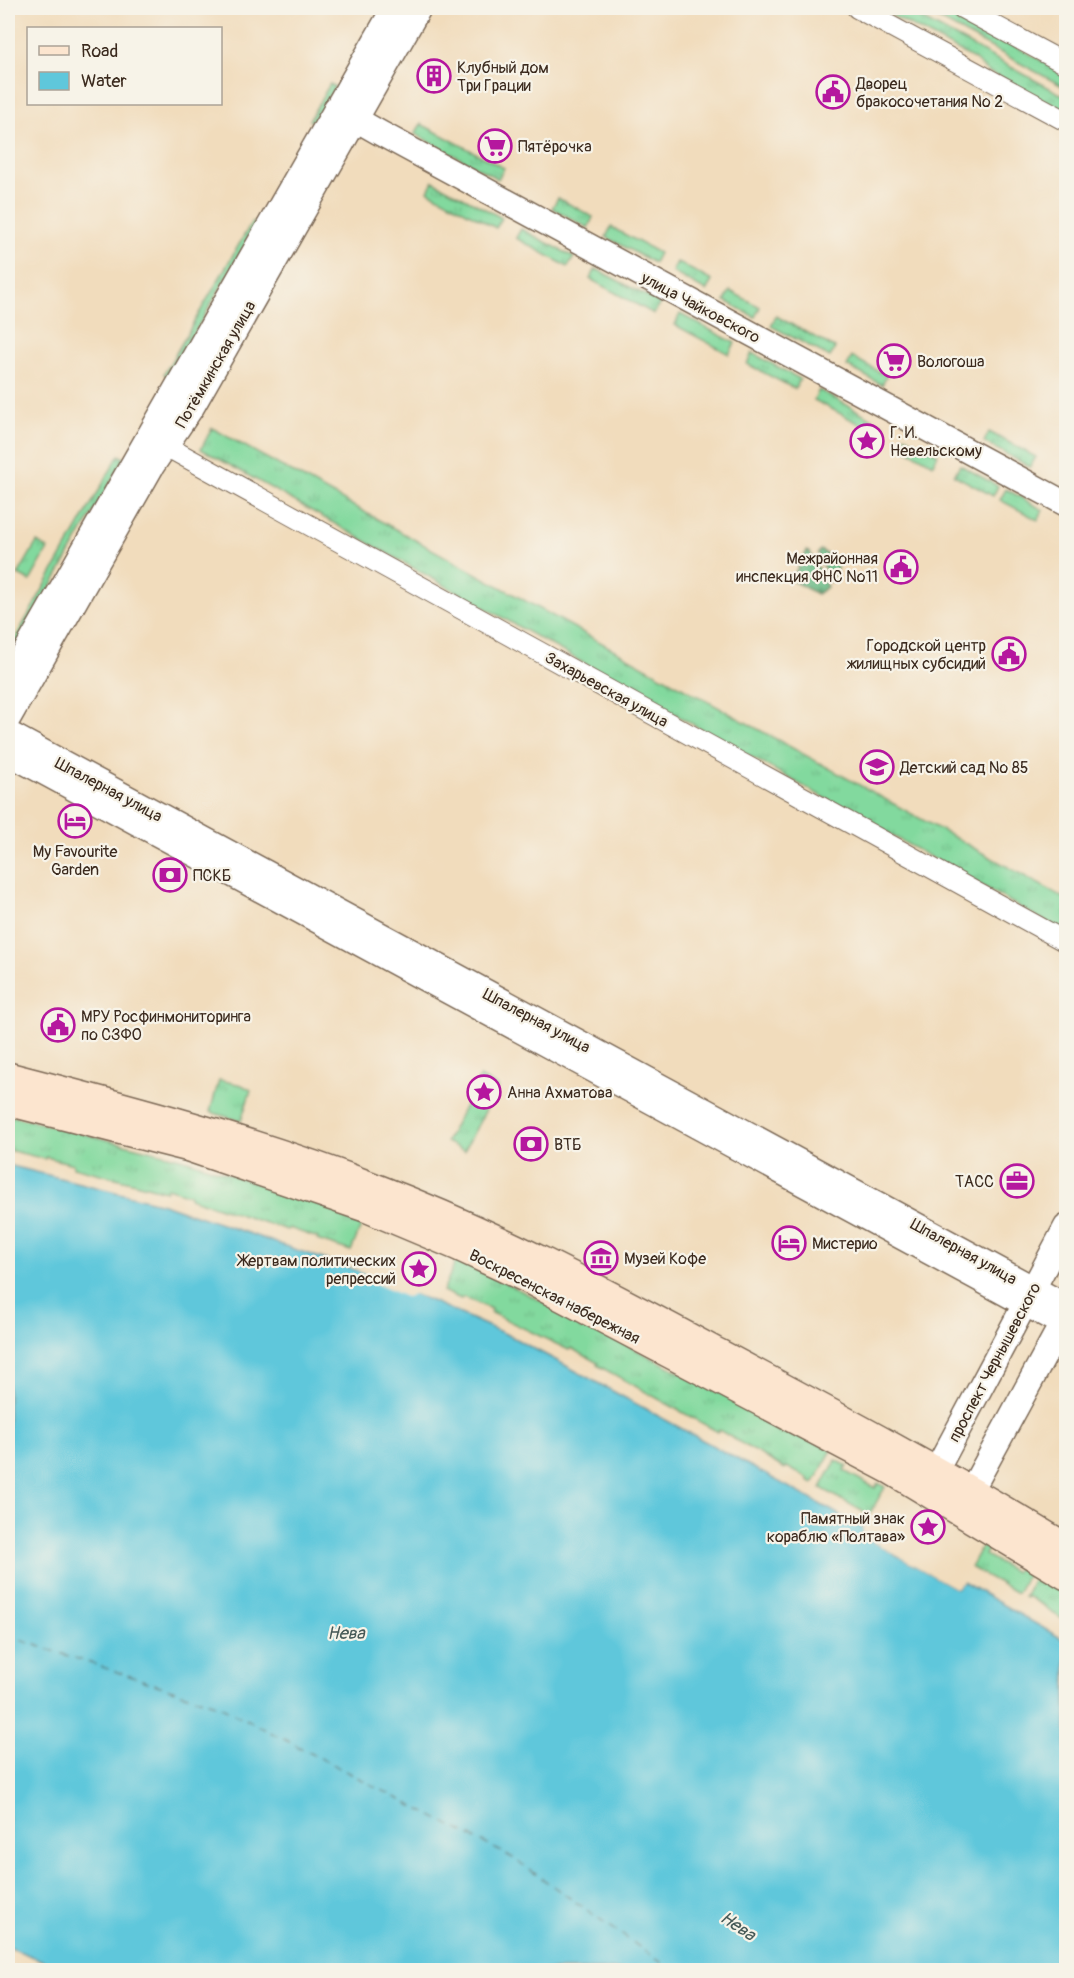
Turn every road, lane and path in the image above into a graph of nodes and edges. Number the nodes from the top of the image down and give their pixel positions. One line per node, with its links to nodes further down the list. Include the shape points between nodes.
1 (394, 8): 6 (street, Потёмкинская улица)
2 (419, 8): 6 (street, Потёмкинская улица)
3 (856, 8): 7 (street)
4 (962, 8): 5 (street)
5 (1066, 64)
6 (346, 114): 8 (street, Потёмкинская улица, via 192,407); 9 (street, улица Чайковского)
7 (1066, 121)
8 (157, 441): 10 (street, Потёмкинская улица); 11 (street, Потёмкинская улица, via 152,466); 14 (street, Захарьевская улица)
9 (1066, 504)
10 (8, 682)
11 (8, 719)
12 (8, 733): 18 (street, Шпалерная улица)
13 (8, 753): 18 (street, Шпалерная улица)
14 (1066, 942)
15 (8, 1076): 20 (main road, Воскресенская набережная, via 277,1152 465,1223 578,1278)
16 (8, 1102): 22 (main road, Воскресенская набережная, via 189,1148 368,1209 456,1246 527,1279)
17 (1066, 1227): 18 (street, проспект Чернышевского)
18 (1030, 1296): 19 (street, Шпалерная улица); 20 (street, проспект Чернышевского)
19 (1065, 1318): 21 (street)
20 (936, 1470): 21 (main road, Воскресенская набережная); 22 (street)
21 (971, 1491): 23 (main road, Воскресенская набережная)
22 (941, 1500): 24 (main road, Воскресенская набережная)
23 (1066, 1547)
24 (1066, 1576)

